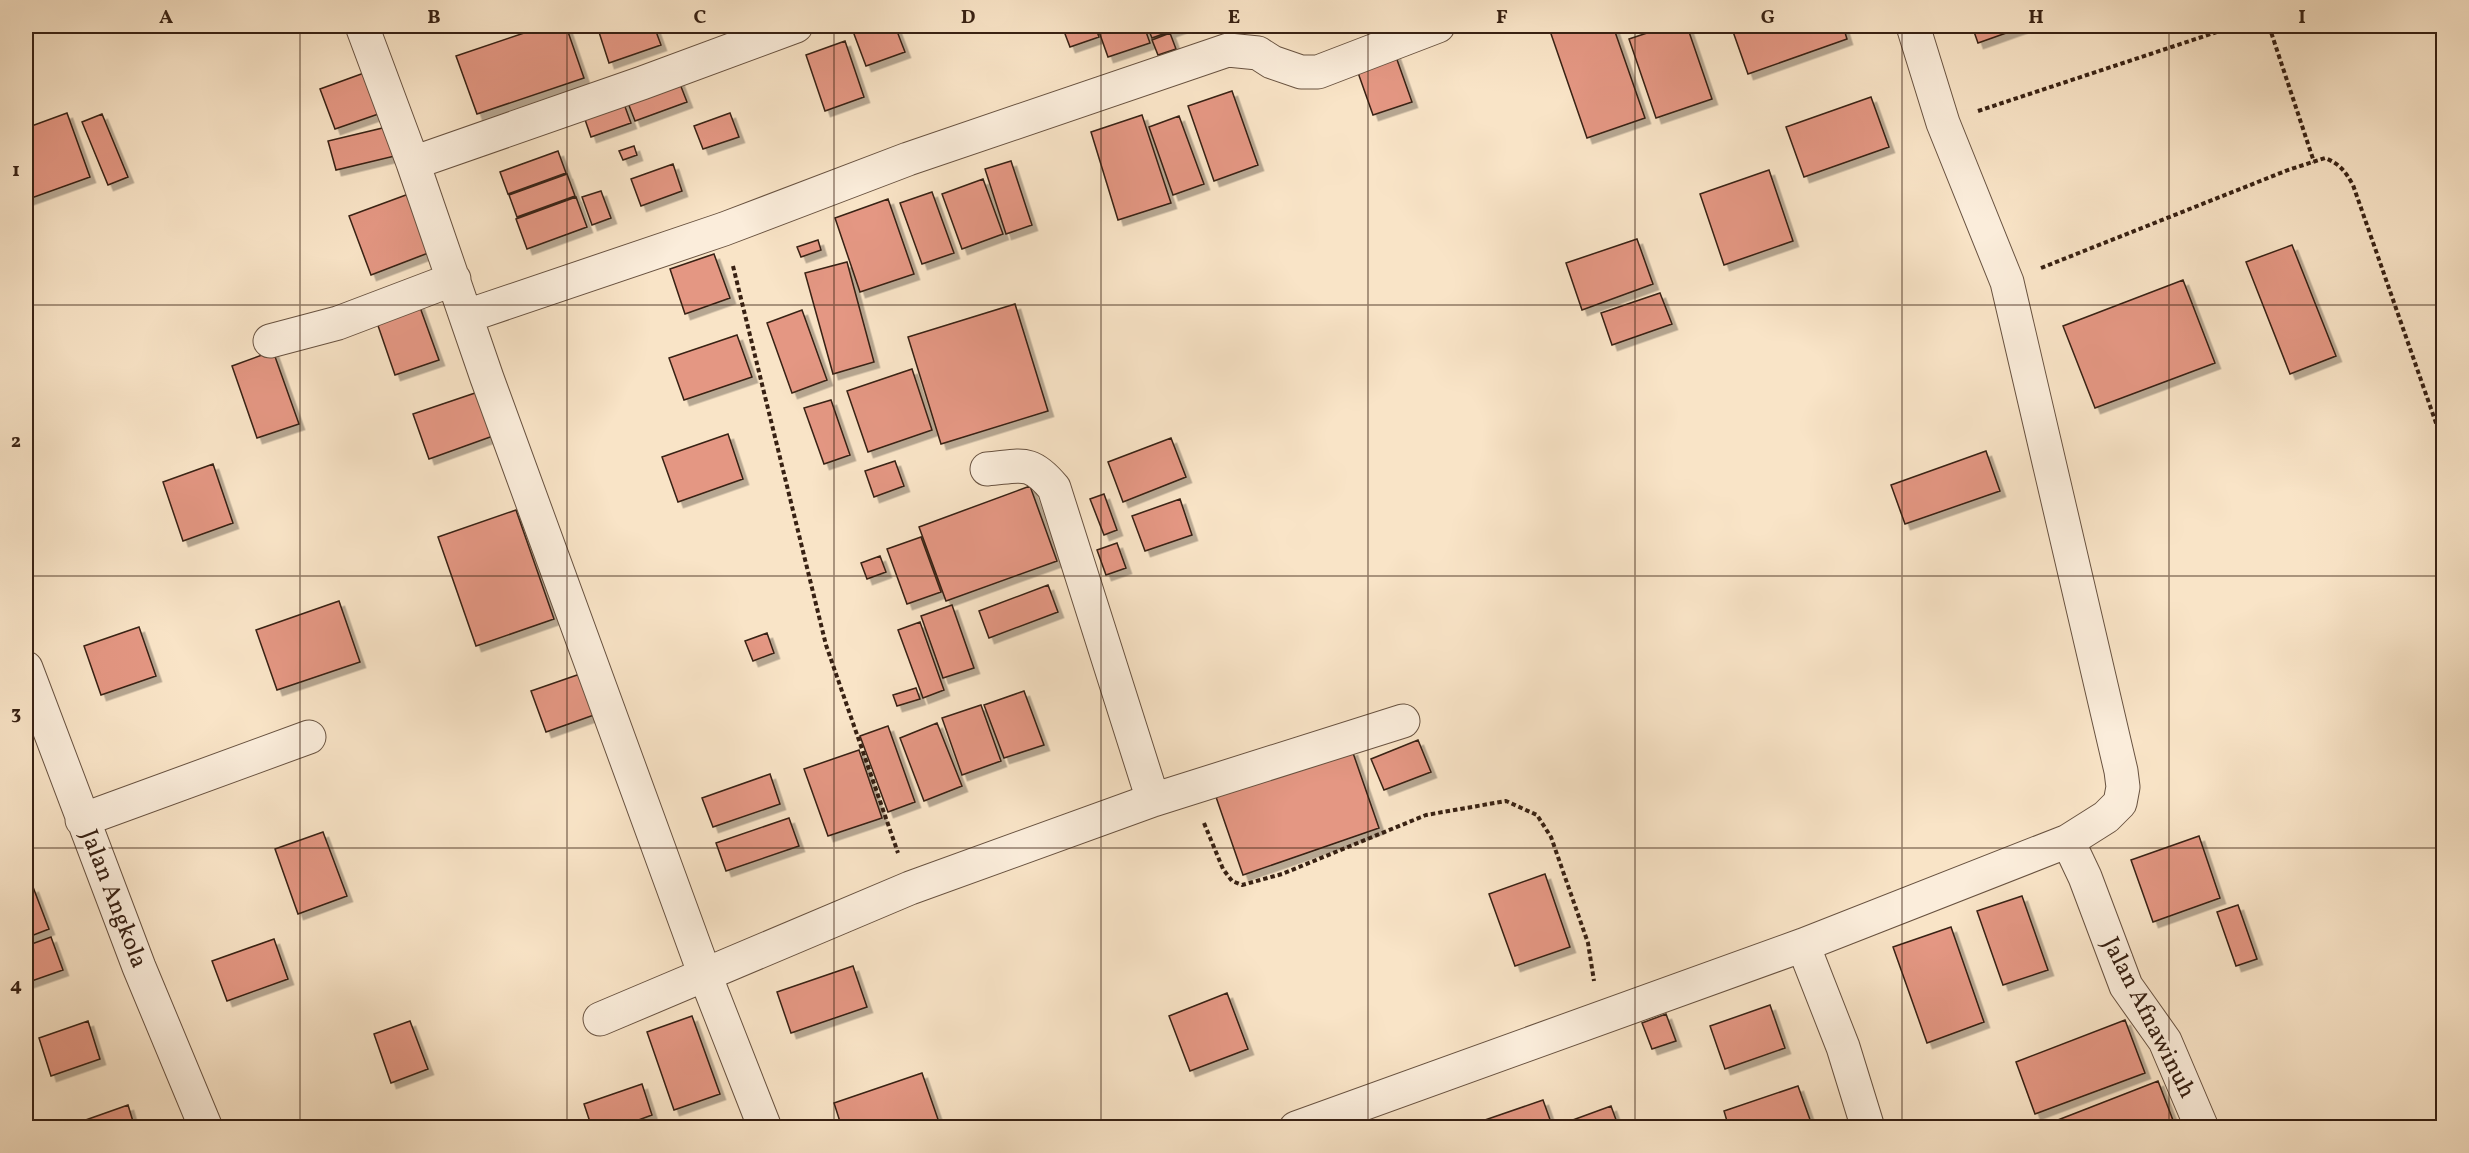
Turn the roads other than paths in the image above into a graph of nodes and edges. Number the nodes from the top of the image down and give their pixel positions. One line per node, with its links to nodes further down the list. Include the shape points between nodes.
1 (362, 26): 5 (street)
2 (796, 26): 5 (street)
3 (1438, 26): 7 (street, via 1318,72 1301,72 1258,53 1228,50)
4 (1913, 26): 15 (street, via 1943,123 2007,282 2123,788 2120,803 2106,817)
5 (413, 162): 6 (street)
6 (454, 279): 7 (street); 8 (street, via 338,323)
7 (467, 316): 17 (street)
8 (270, 341)
9 (987, 470): 13 (street, via 1024,466 1039,470 1054,488)
10 (26, 668): 14 (street, Jalan Angkola)
11 (1403, 721): 13 (street)
12 (309, 737): 14 (street)
13 (1153, 800): 17 (street, via 910,888)
14 (82, 819): 19 (street, Jalan Angkola)
15 (2068, 841): 16 (street); 23 (street, Jalan Afnawinuh, via 2126,986 2165,1041)
16 (1803, 945): 21 (street); 22 (street, via 1843,1047)
17 (705, 975): 18 (street); 20 (street)
18 (600, 1019)
19 (206, 1128)
20 (765, 1128)
21 (1296, 1128)
22 (1868, 1128)
23 (2202, 1128)

